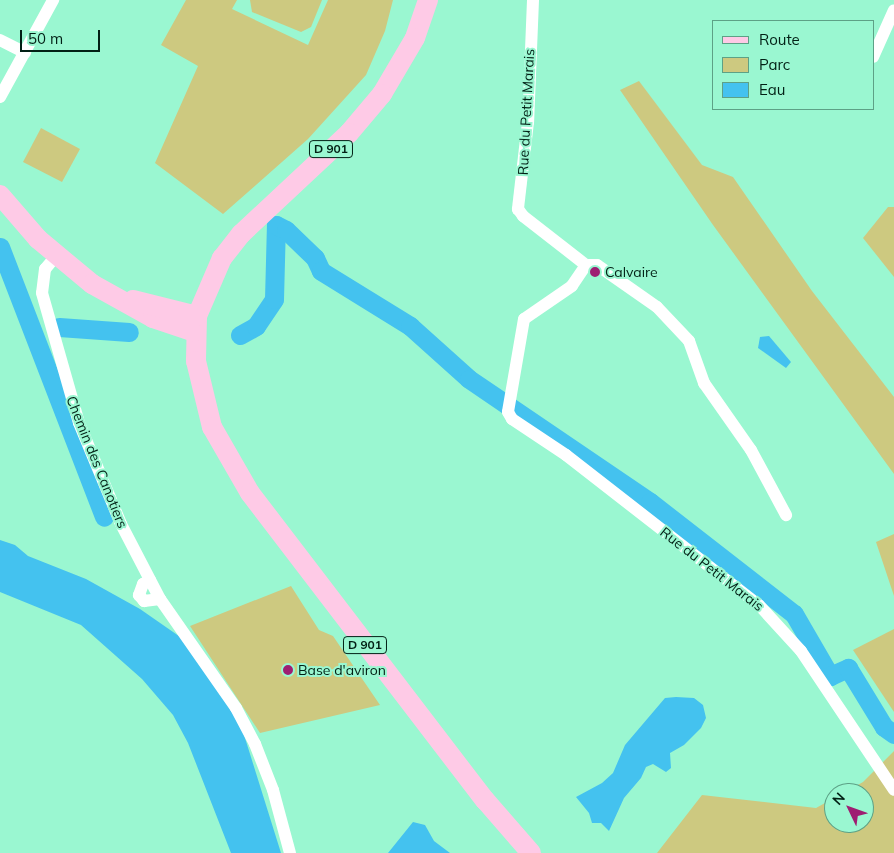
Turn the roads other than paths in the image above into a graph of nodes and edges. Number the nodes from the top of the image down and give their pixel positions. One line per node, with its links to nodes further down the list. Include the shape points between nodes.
1 (53, 0): 6 (street)
2 (428, 0): 12 (main road, D 901, via 415,38 382,94 349,132 241,234)
3 (533, 0): 11 (street, Rue du Petit Marais, via 528,122 518,209)
4 (894, 10): 7 (street)
5 (0, 40): 6 (street)
6 (25, 53): 8 (street)
7 (874, 55)
8 (0, 97)
9 (0, 195): 10 (main road, via 19,220)
10 (56, 256): 13 (main road, via 92,284); 18 (street, Chemin des Canotiers, via 45,269 42,293 79,423 121,524 160,599 236,708 273,790)
11 (586, 265): 16 (street, via 597,266 657,306 689,341 704,383 751,450); 17 (street, Rue du Petit Marais, via 572,286 524,318 509,406 512,419 566,455 759,605 801,651)
12 (210, 280): 14 (main road, via 190,294); 15 (main road, D 901)
13 (117, 297): 14 (main road); 15 (main road, via 153,318)
14 (162, 306): 15 (main road)
15 (196, 324): 19 (main road, D 901, via 196,361 203,399 212,427 250,493 485,800)
16 (786, 515)
17 (894, 790)
18 (290, 853)
19 (531, 853)

